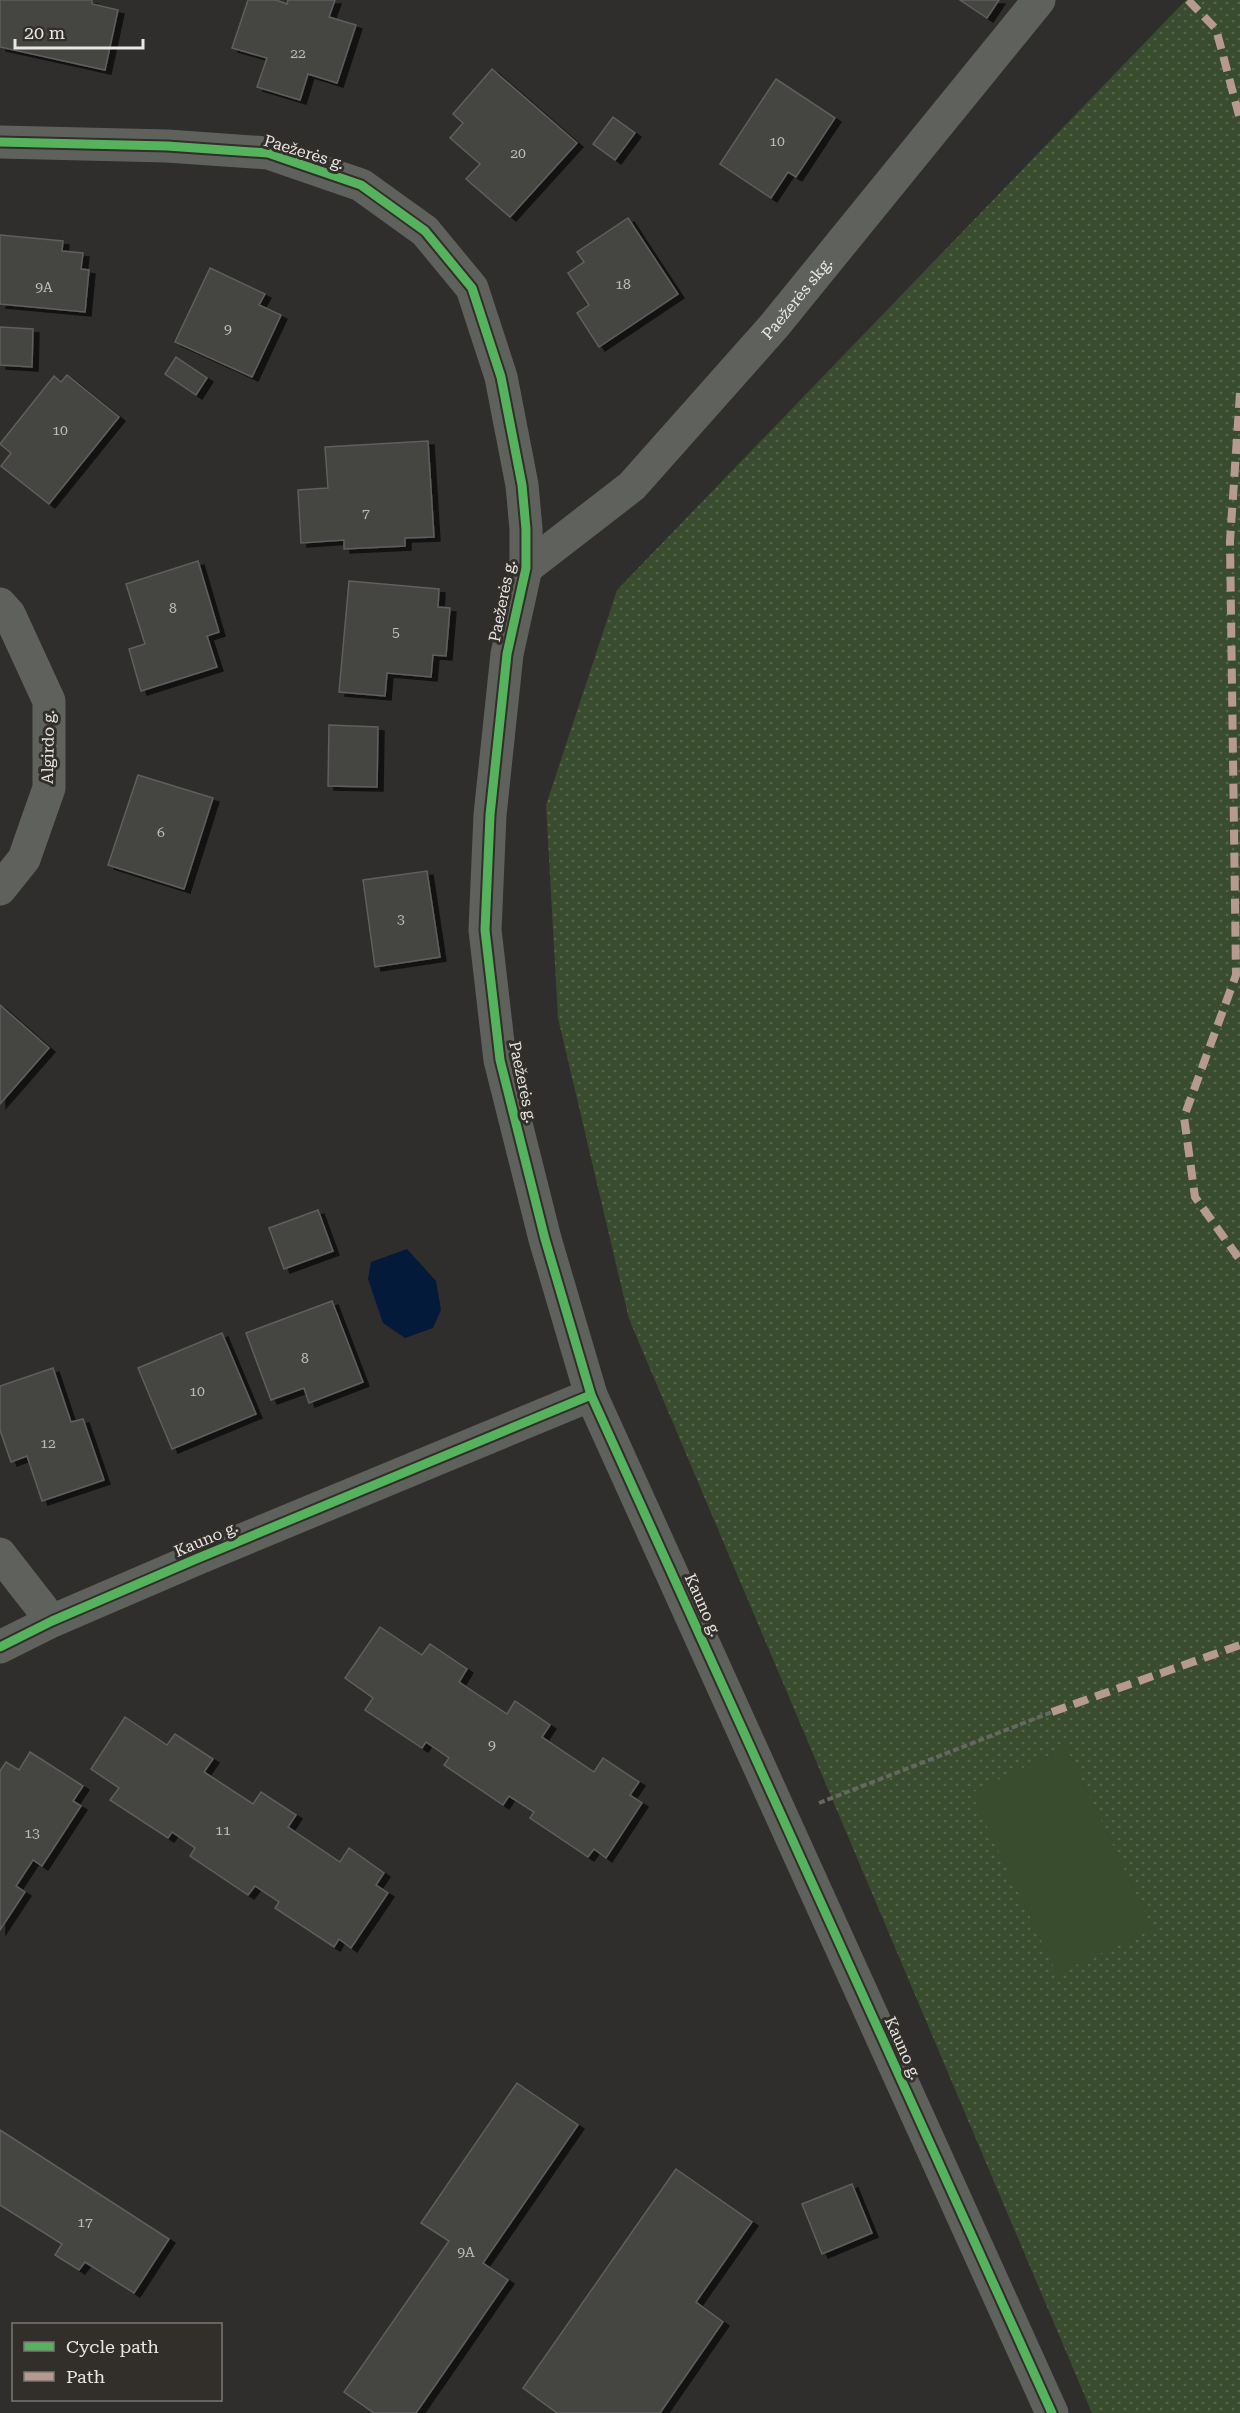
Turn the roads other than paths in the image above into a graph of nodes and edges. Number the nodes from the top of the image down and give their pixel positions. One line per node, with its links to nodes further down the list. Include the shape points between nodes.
1 (1039, 0): 3 (street, Paežerės skg., via 774,326 632,486)
2 (0, 142): 3 (street, Paežerės g., via 268,153 361,185 425,231 472,288 501,377 522,485)
3 (526, 568): 6 (street, Paežerės g., via 507,654 490,815 485,930 500,1060 545,1239)
4 (0, 604): 5 (street, Algirdo g., via 9,614 49,701 49,788 24,859)
5 (0, 889)
6 (591, 1395): 8 (street, Kauno g.); 10 (street, Kauno g.)
7 (0, 1554): 8 (street)
8 (52, 1621): 9 (street, Kauno g.)
9 (0, 1647)
10 (1052, 2413)

